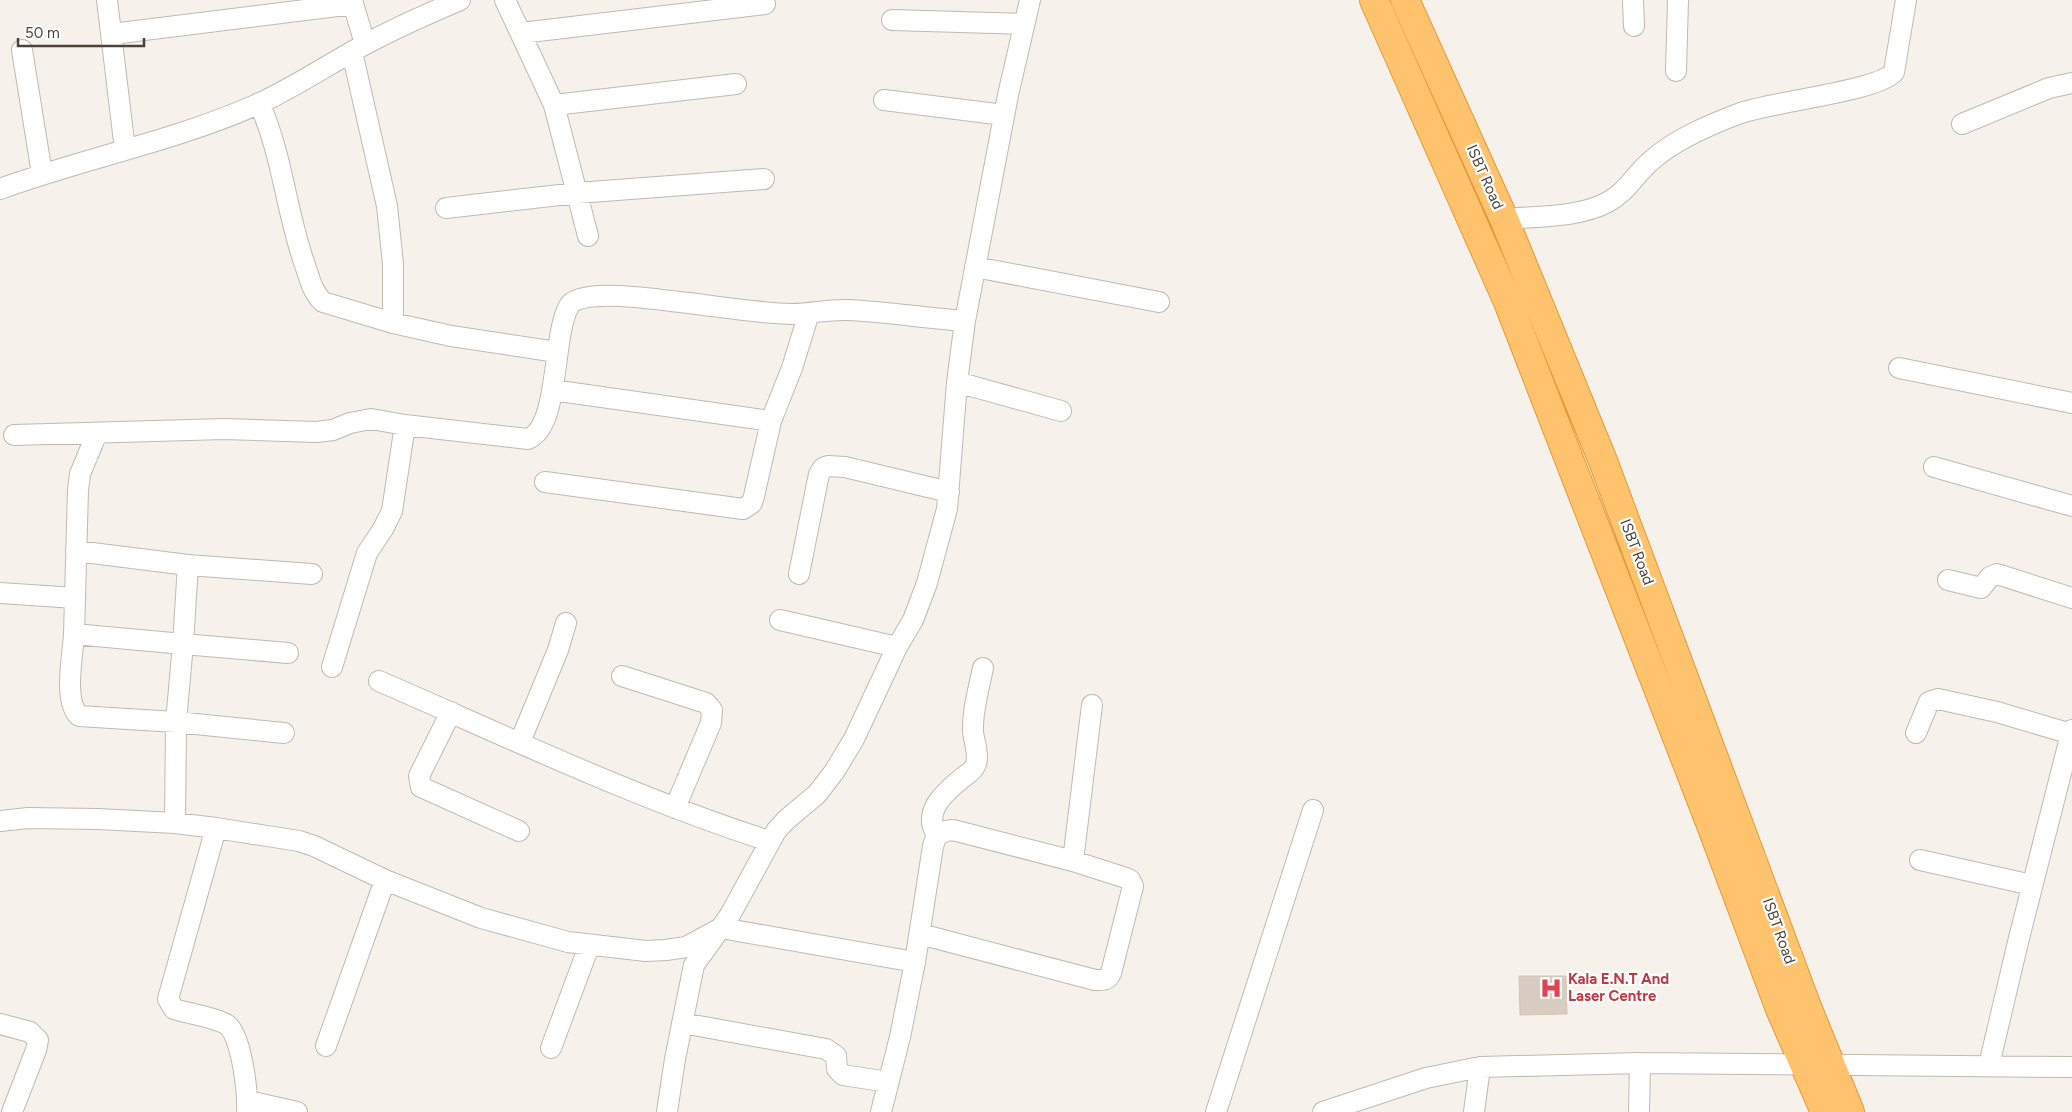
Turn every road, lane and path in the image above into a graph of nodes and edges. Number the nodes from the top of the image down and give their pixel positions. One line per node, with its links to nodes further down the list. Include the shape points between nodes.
1 (107, 0): 16 (street)
2 (460, 0): 17 (street)
3 (505, 0): 15 (street)
4 (1030, 0): 13 (street)
5 (1374, 0): 100 (highway, via 1508,302 1780,1009)
6 (1405, 0): 33 (highway, ISBT Road)
7 (1633, 0): 14 (street)
8 (1678, 0): 19 (street)
9 (1906, 0): 33 (street, via 1894,72 1885,80 1738,114 1672,146 1652,160 1618,196 1590,209)
10 (353, 2): 16 (street); 17 (street)
11 (765, 4): 15 (street)
12 (892, 20): 13 (street)
13 (1023, 24): 25 (street)
14 (1634, 26)
15 (521, 33): 24 (street)
16 (112, 34): 27 (street)
17 (359, 48): 23 (street); 39 (street, via 387,206 393,264)
18 (22, 50): 28 (street)
19 (1676, 71)
20 (2072, 83): 26 (street, via 2049,88)
21 (736, 84): 24 (street)
22 (884, 100): 25 (street)
23 (259, 103): 27 (street, via 210,123); 39 (street, via 272,134 297,244 314,292 330,305)
24 (554, 105): 31 (street)
25 (1004, 114): 35 (street)
26 (1962, 124)
27 (125, 150): 28 (street)
28 (42, 174): 30 (street)
29 (764, 179): 31 (street)
30 (0, 189)
31 (578, 194): 32 (street); 34 (street)
32 (446, 208)
33 (1504, 219): 100 (highway, ISBT Road, via 1603,461)
34 (588, 236)
35 (974, 268): 36 (street); 38 (street)
36 (1159, 302)
37 (809, 313): 38 (street, via 851,310); 40 (street, via 589,296 577,299 568,307); 46 (street)
38 (965, 321): 42 (street)
39 (393, 324): 40 (street)
40 (557, 352): 43 (street)
41 (1899, 368): 44 (street)
42 (957, 382): 45 (street); 52 (street)
43 (552, 390): 46 (street); 47 (street, via 538,433 528,439)
44 (2072, 403)
45 (1061, 411)
46 (771, 421): 51 (street, via 752,503 742,510)
47 (405, 425): 48 (street, via 371,419 316,432 224,429); 68 (street, via 392,511 367,553)
48 (97, 433): 49 (street); 54 (street, via 80,474)
49 (14, 434)
50 (1934, 467): 53 (street)
51 (545, 482)
52 (949, 492): 57 (street, via 845,467 822,468); 66 (street, via 939,543 922,599)
53 (2072, 506)
54 (76, 551): 55 (street); 60 (street)
55 (188, 565): 56 (street); 65 (street)
56 (312, 574)
57 (799, 574)
58 (1948, 580): 61 (street, via 1981,588 1997,574)
59 (0, 594): 60 (street)
60 (75, 598): 64 (street)
61 (2072, 598)
62 (780, 620): 66 (street)
63 (566, 623): 78 (street)
64 (74, 634): 65 (street); 74 (street, via 70,697 78,716)
65 (183, 644): 67 (street); 74 (street)
66 (897, 647): 86 (street, via 854,739 827,784 786,820)
67 (288, 653)
68 (332, 667)
69 (983, 668): 85 (street, via 973,726 975,766 944,794 933,811 932,823)
70 (622, 676): 79 (street, via 706,703 712,710 711,723)
71 (380, 681): 73 (street)
72 (1092, 705): 88 (street)
73 (451, 712): 78 (street); 84 (street, via 419,776 421,788)
74 (176, 722): 76 (street); 82 (street)
75 (2071, 732): 77 (street, via 1938,699 1929,702); 90 (street)
76 (284, 733)
77 (1916, 733)
78 (520, 742): 79 (street)
79 (675, 808): 86 (street)
80 (1313, 810): 110 (street)
81 (0, 821): 82 (street, via 90,818)
82 (175, 823): 83 (street)
83 (216, 828): 89 (street, via 314,846); 105 (street, via 168,999 174,1009 220,1022 232,1030 241,1058)
84 (519, 831)
85 (937, 835): 88 (street, via 953,830); 92 (street)
86 (769, 840): 91 (street)
87 (1920, 860): 90 (street)
88 (1072, 861): 92 (street, via 1132,882 1111,973 1107,978 1095,980)
89 (384, 880): 93 (street, via 481,918); 97 (street)
90 (2032, 885): 101 (street)
91 (721, 928): 93 (street, via 674,950); 94 (street); 95 (street, via 694,965)
92 (920, 934): 94 (street)
93 (589, 946): 98 (street)
94 (915, 962): 104 (street)
95 (682, 1023): 104 (street, via 826,1049 836,1056 837,1069 844,1075); 108 (street)
96 (0, 1024): 106 (street, via 30,1032 38,1040)
97 (326, 1046)
98 (551, 1048)
99 (1640, 1063): 100 (street); 102 (street); 113 (street)
100 (1816, 1063): 101 (street); 114 (highway); 115 (highway, ISBT Road)
101 (1989, 1065): 103 (street)
102 (1480, 1067): 111 (street, via 1426,1078); 112 (street)
103 (2072, 1067)
104 (888, 1082): 109 (street)
105 (247, 1106): 107 (street)
106 (12, 1112)
107 (297, 1112)
108 (667, 1112)
109 (881, 1112)
110 (1216, 1112)
111 (1323, 1112)
112 (1474, 1112)
113 (1639, 1112)
114 (1825, 1112)
115 (1850, 1112)

